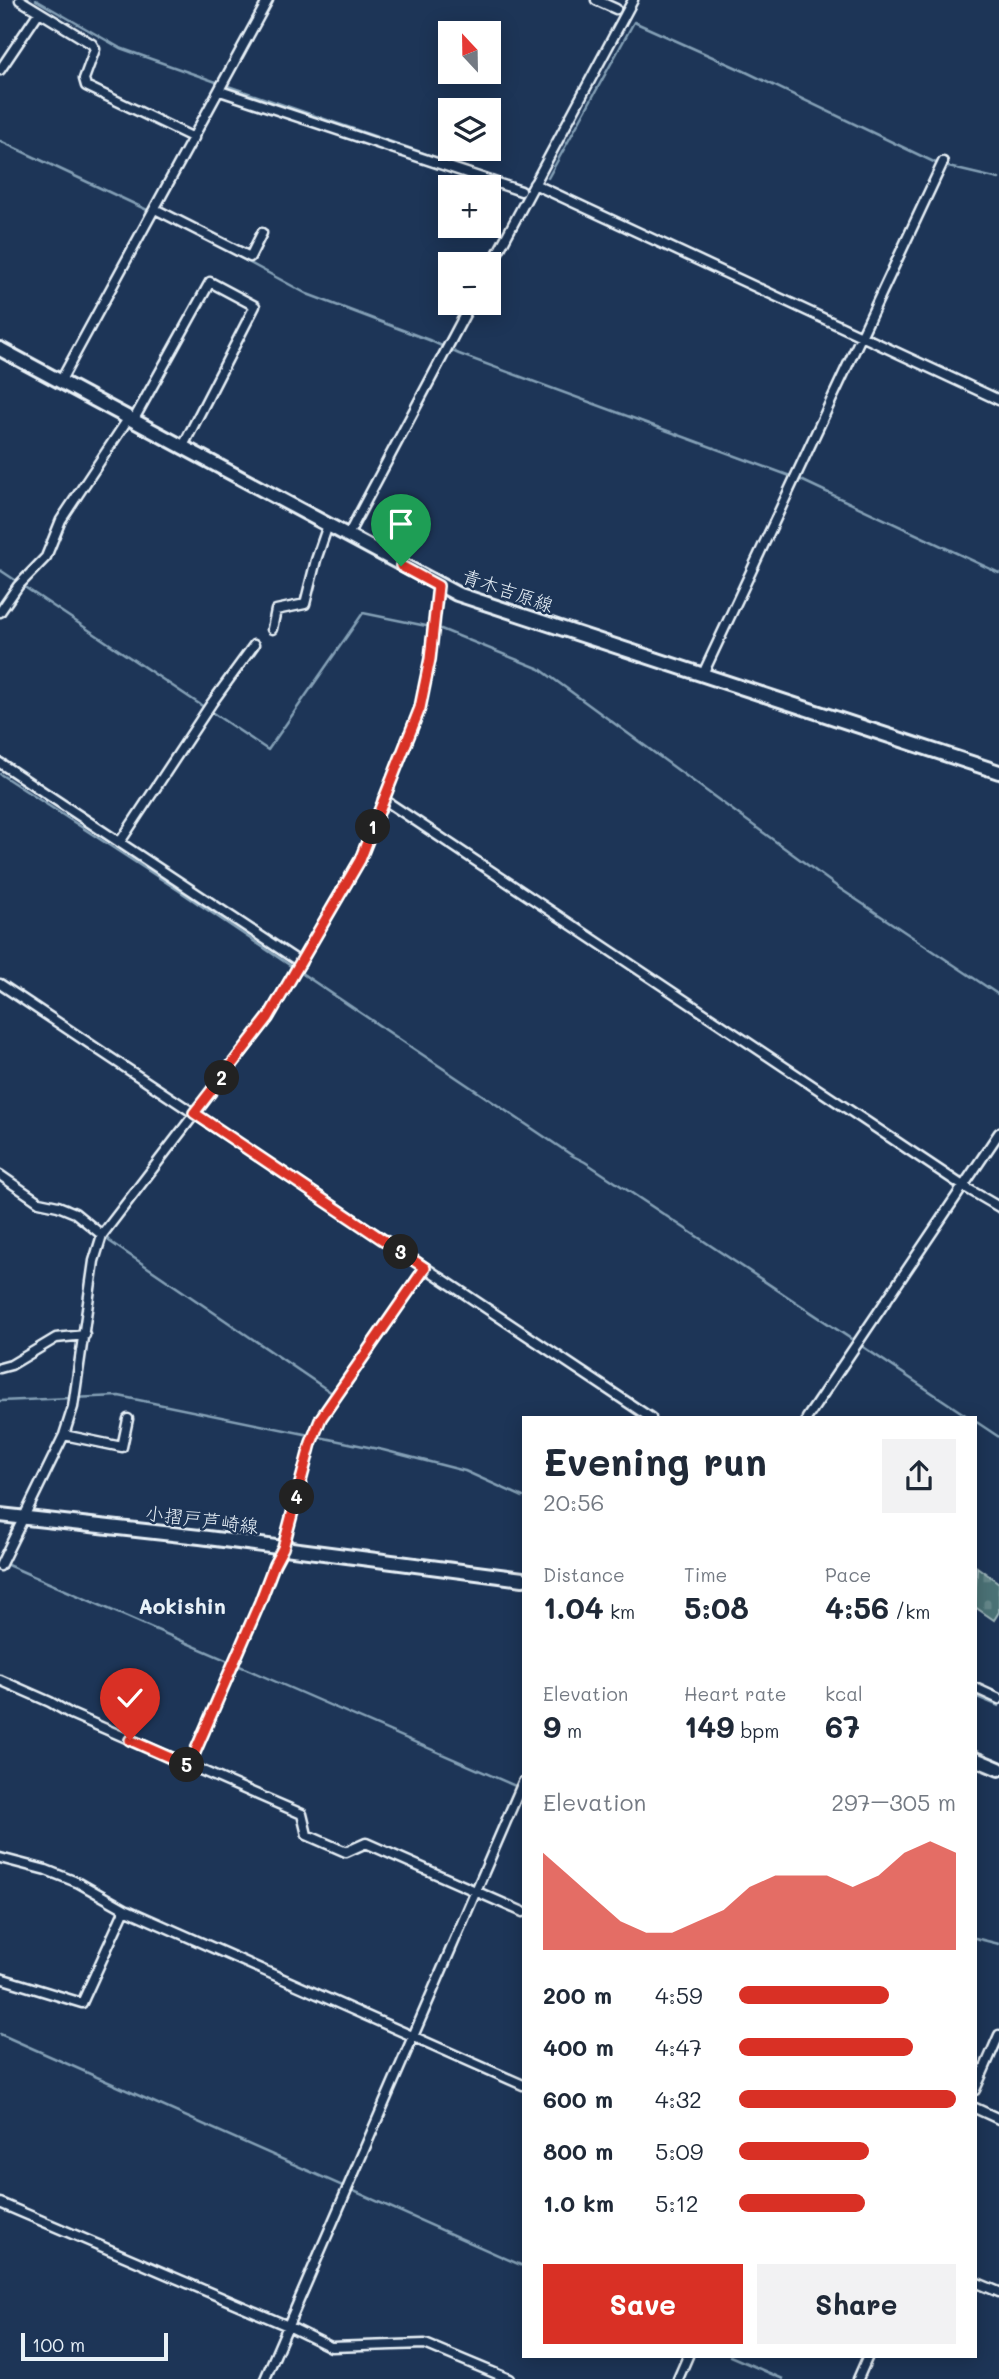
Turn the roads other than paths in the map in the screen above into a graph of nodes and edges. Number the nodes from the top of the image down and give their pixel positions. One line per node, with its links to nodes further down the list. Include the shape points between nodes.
1 (20, 0): 6 (street)
2 (268, 0): 8 (street)
3 (596, 0): 5 (street)
4 (633, 0): 11 (street)
5 (616, 9)
6 (39, 12): 7 (street); 9 (street, via 92,44 95,49 84,79 86,86)
7 (0, 70)
8 (219, 91): 9 (street); 12 (street)
9 (194, 138): 13 (street)
10 (943, 162): 17 (street)
11 (534, 184): 15 (street); 17 (street)
12 (521, 191)
13 (156, 209): 14 (street, via 250,257); 19 (street)
14 (262, 233)
15 (498, 252)
16 (465, 315): 24 (street)
17 (861, 337): 20 (street); 29 (street)
18 (0, 349): 19 (main road, 青木吉原線)
19 (60, 382): 21 (main road, 青木吉原線)
20 (999, 400)
21 (131, 420): 22 (main road, 青木吉原線); 22 (street, via 210,282 255,306); 26 (street, via 61,520 46,557)
22 (182, 447): 23 (main road, 青木吉原線)
23 (328, 525): 24 (main road, 青木吉原線); 27 (street, via 305,604 276,610)
24 (348, 535): 25 (main road, 青木吉原線)
25 (438, 586): 29 (main road, 青木吉原線); 32 (street, via 420,708)
26 (0, 612)
27 (272, 629)
28 (254, 645): 33 (street)
29 (702, 676): 31 (main road, 青木吉原線)
30 (0, 763): 33 (street)
31 (999, 772)
32 (383, 799): 34 (street, via 360,860); 39 (street)
33 (120, 842): 34 (street)
34 (301, 963): 36 (street, via 268,1018)
35 (0, 984): 36 (street)
36 (194, 1113): 41 (street); 42 (street)
37 (999, 1133): 39 (street)
38 (0, 1175): 41 (street, via 39,1202 75,1213)
39 (963, 1186): 40 (street); 46 (street)
40 (999, 1207)
41 (102, 1235): 43 (street, via 94,1261)
42 (425, 1268): 45 (street); 51 (street, via 321,1418)
43 (85, 1335): 44 (street, via 56,1338); 48 (street)
44 (0, 1368)
45 (648, 1416)
46 (808, 1416)
47 (128, 1419): 48 (street, via 122,1447)
48 (64, 1435): 50 (street)
49 (0, 1515): 50 (main road, 小摺戸芦崎線)
50 (23, 1518): 51 (main road, 小摺戸芦崎線); 52 (street)
51 (283, 1548): 53 (main road, 小摺戸芦崎線); 58 (street)
52 (0, 1566)
53 (522, 1579)
54 (0, 1680): 58 (street)
55 (977, 1689): 56 (street)
56 (999, 1699)
57 (977, 1760): 59 (main road)
58 (189, 1766): 62 (street, via 302,1814 307,1835 346,1852 366,1843)
59 (999, 1769)
60 (522, 1784): 62 (street)
61 (0, 1858): 63 (street, via 79,1883)
62 (475, 1891): 64 (street); 67 (street)
63 (125, 1909): 65 (street, via 82,2003); 67 (street)
64 (522, 1912)
65 (0, 1978)
66 (999, 2035): 69 (street)
67 (411, 2036): 68 (street); 75 (street)
68 (522, 2085)
69 (977, 2085)
70 (977, 2109): 71 (street)
71 (999, 2119)
72 (0, 2203): 75 (street)
73 (977, 2283): 74 (street)
74 (999, 2292)
75 (288, 2326): 78 (street); 79 (street, via 331,2347 425,2344)
76 (687, 2358): 80 (street)
77 (866, 2358): 81 (street)
78 (265, 2379)
79 (509, 2379)
80 (678, 2379)
81 (858, 2379)

